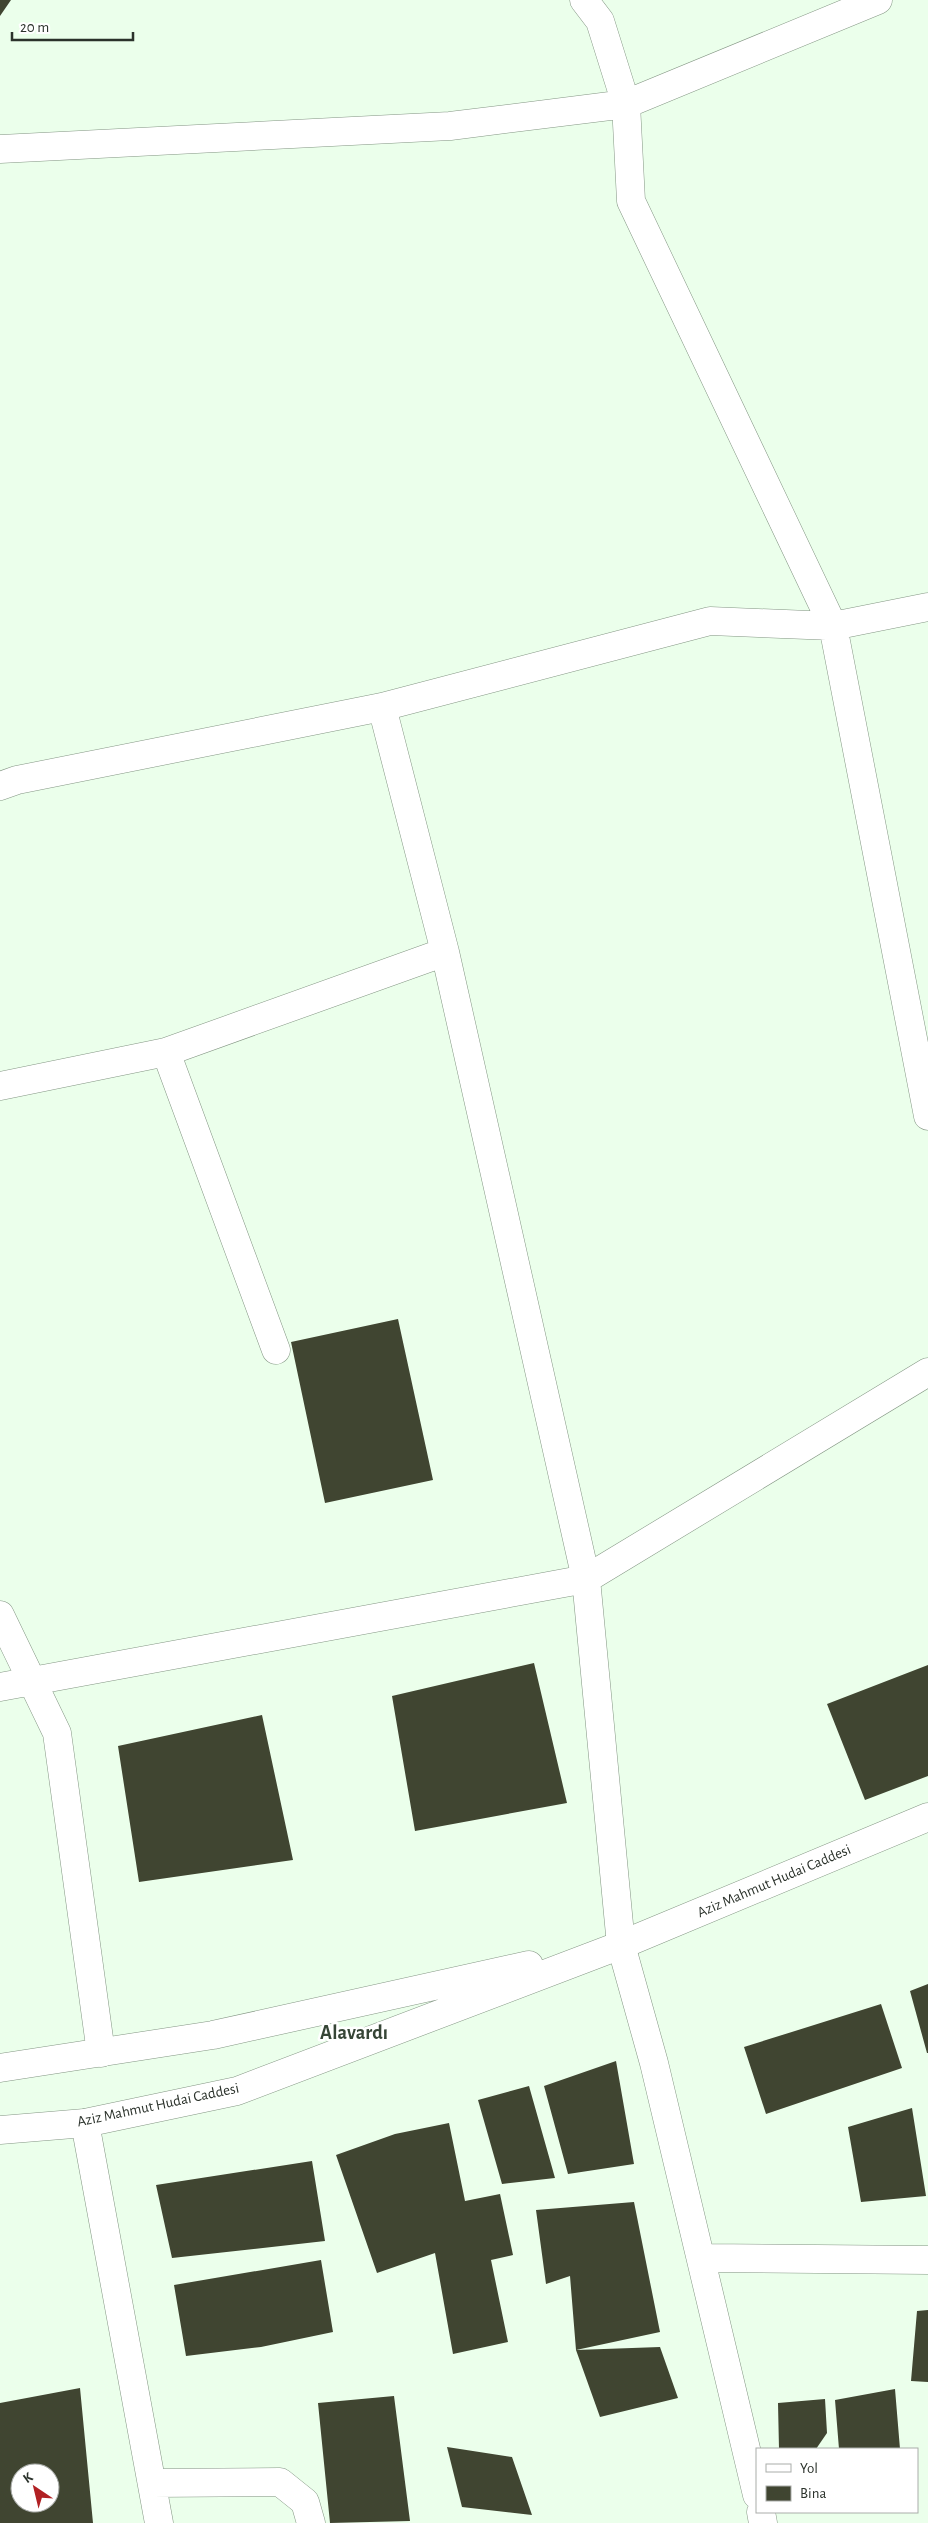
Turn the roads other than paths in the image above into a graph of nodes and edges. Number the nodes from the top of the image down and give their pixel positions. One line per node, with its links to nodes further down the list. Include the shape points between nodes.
1 (584, 0): 3 (street, via 600,21)
2 (878, 0): 3 (street)
3 (626, 104): 4 (street, via 450,126); 6 (street, via 631,201)
4 (0, 149)
5 (928, 608): 6 (street)
6 (833, 626): 7 (street, via 710,621); 12 (street)
7 (382, 707): 8 (street); 9 (street)
8 (0, 786)
9 (445, 952): 10 (street); 15 (street)
10 (166, 1052): 11 (street); 13 (street)
11 (0, 1086)
12 (928, 1116)
13 (276, 1350)
14 (928, 1372): 15 (street)
15 (586, 1579): 17 (street); 20 (street)
16 (0, 1615): 17 (street)
17 (33, 1681): 18 (street); 21 (street, via 57,1733)
18 (0, 1687)
19 (928, 1817): 20 (street, Aziz Mahmut Hudai Caddesi)
20 (621, 1945): 21 (street, Aziz Mahmut Hudai Caddesi, via 213,2035); 23 (street, Aziz Mahmut Hudai Caddesi, via 237,2091); 25 (street)
21 (101, 2052): 22 (street, Aziz Mahmut Hudai Caddesi)
22 (0, 2068)
23 (85, 2123): 24 (street, Aziz Mahmut Hudai Caddesi); 27 (street)
24 (0, 2130)
25 (702, 2258): 26 (street); 28 (street)
26 (928, 2260)
27 (152, 2483): 29 (street); 30 (street, via 280,2482 305,2502)
28 (756, 2491)
29 (159, 2523)
30 (311, 2523)

